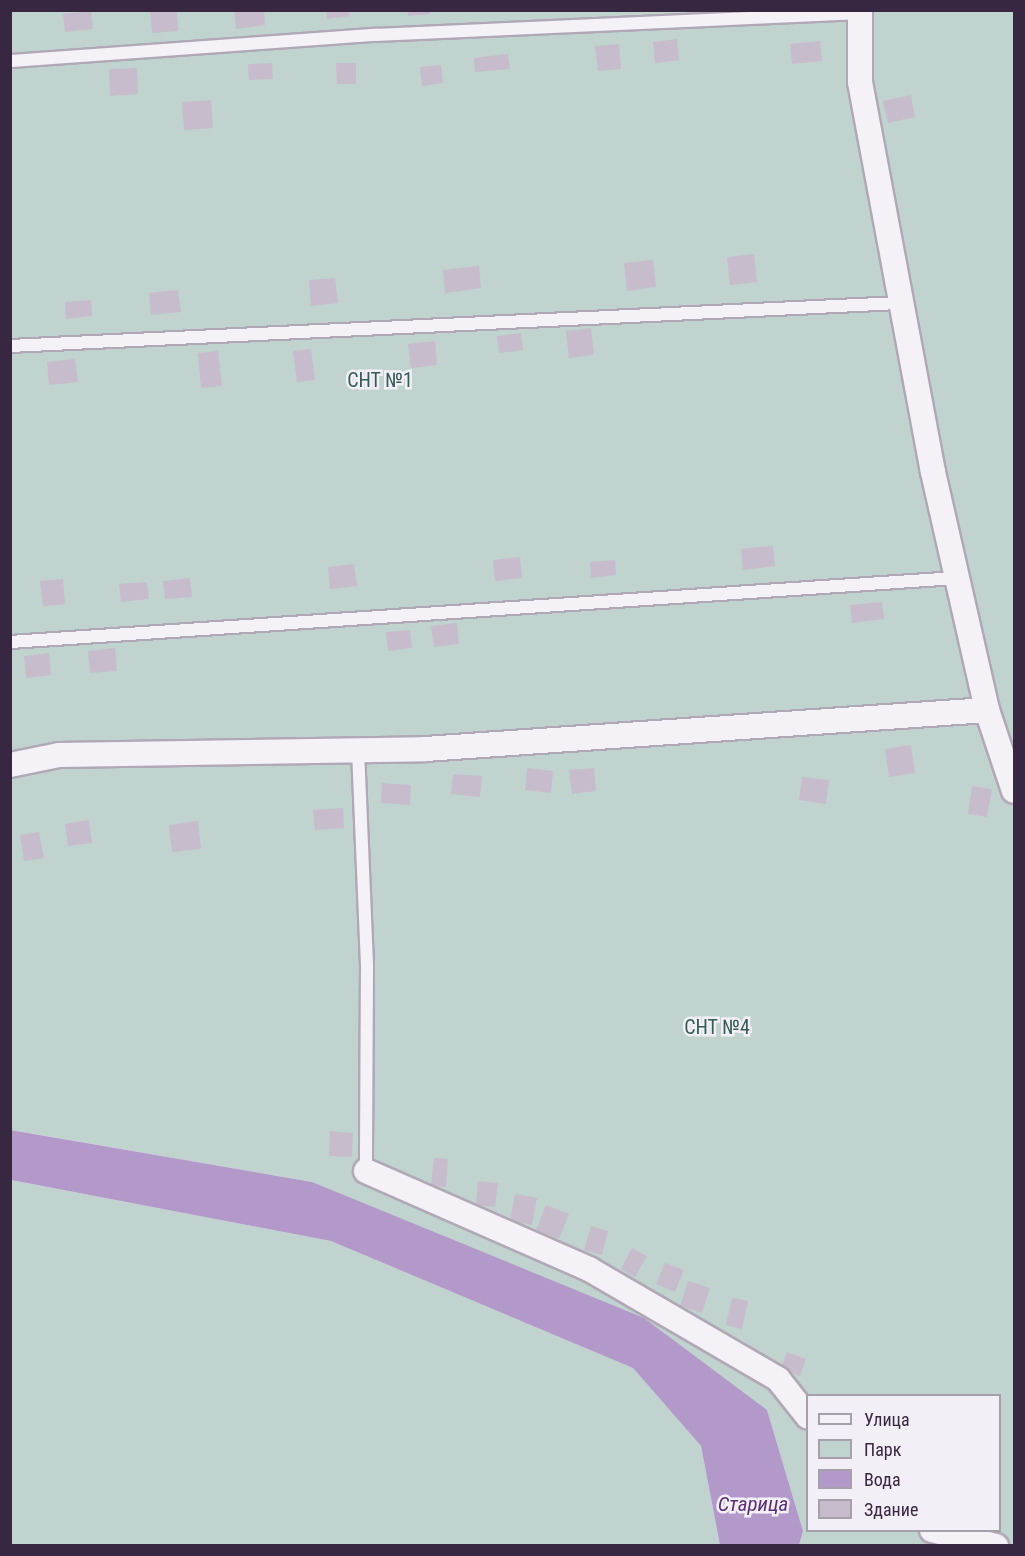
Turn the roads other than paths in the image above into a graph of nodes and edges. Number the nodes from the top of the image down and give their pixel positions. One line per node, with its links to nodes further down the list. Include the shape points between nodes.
1 (861, 12): 2 (lane, via 376,35); 3 (street, via 860,81)
2 (10, 61)
3 (900, 303): 4 (lane); 5 (street)
4 (10, 346)
5 (955, 578): 6 (lane); 7 (street)
6 (10, 642)
7 (987, 710): 8 (street); 10 (street)
8 (358, 750): 9 (street, via 58,755); 11 (lane, via 367,964)
9 (10, 765)
10 (1014, 791)
11 (366, 1171): 12 (street, via 589,1269 778,1379)
12 (806, 1416)
13 (941, 1532): 14 (street)
14 (996, 1545)

